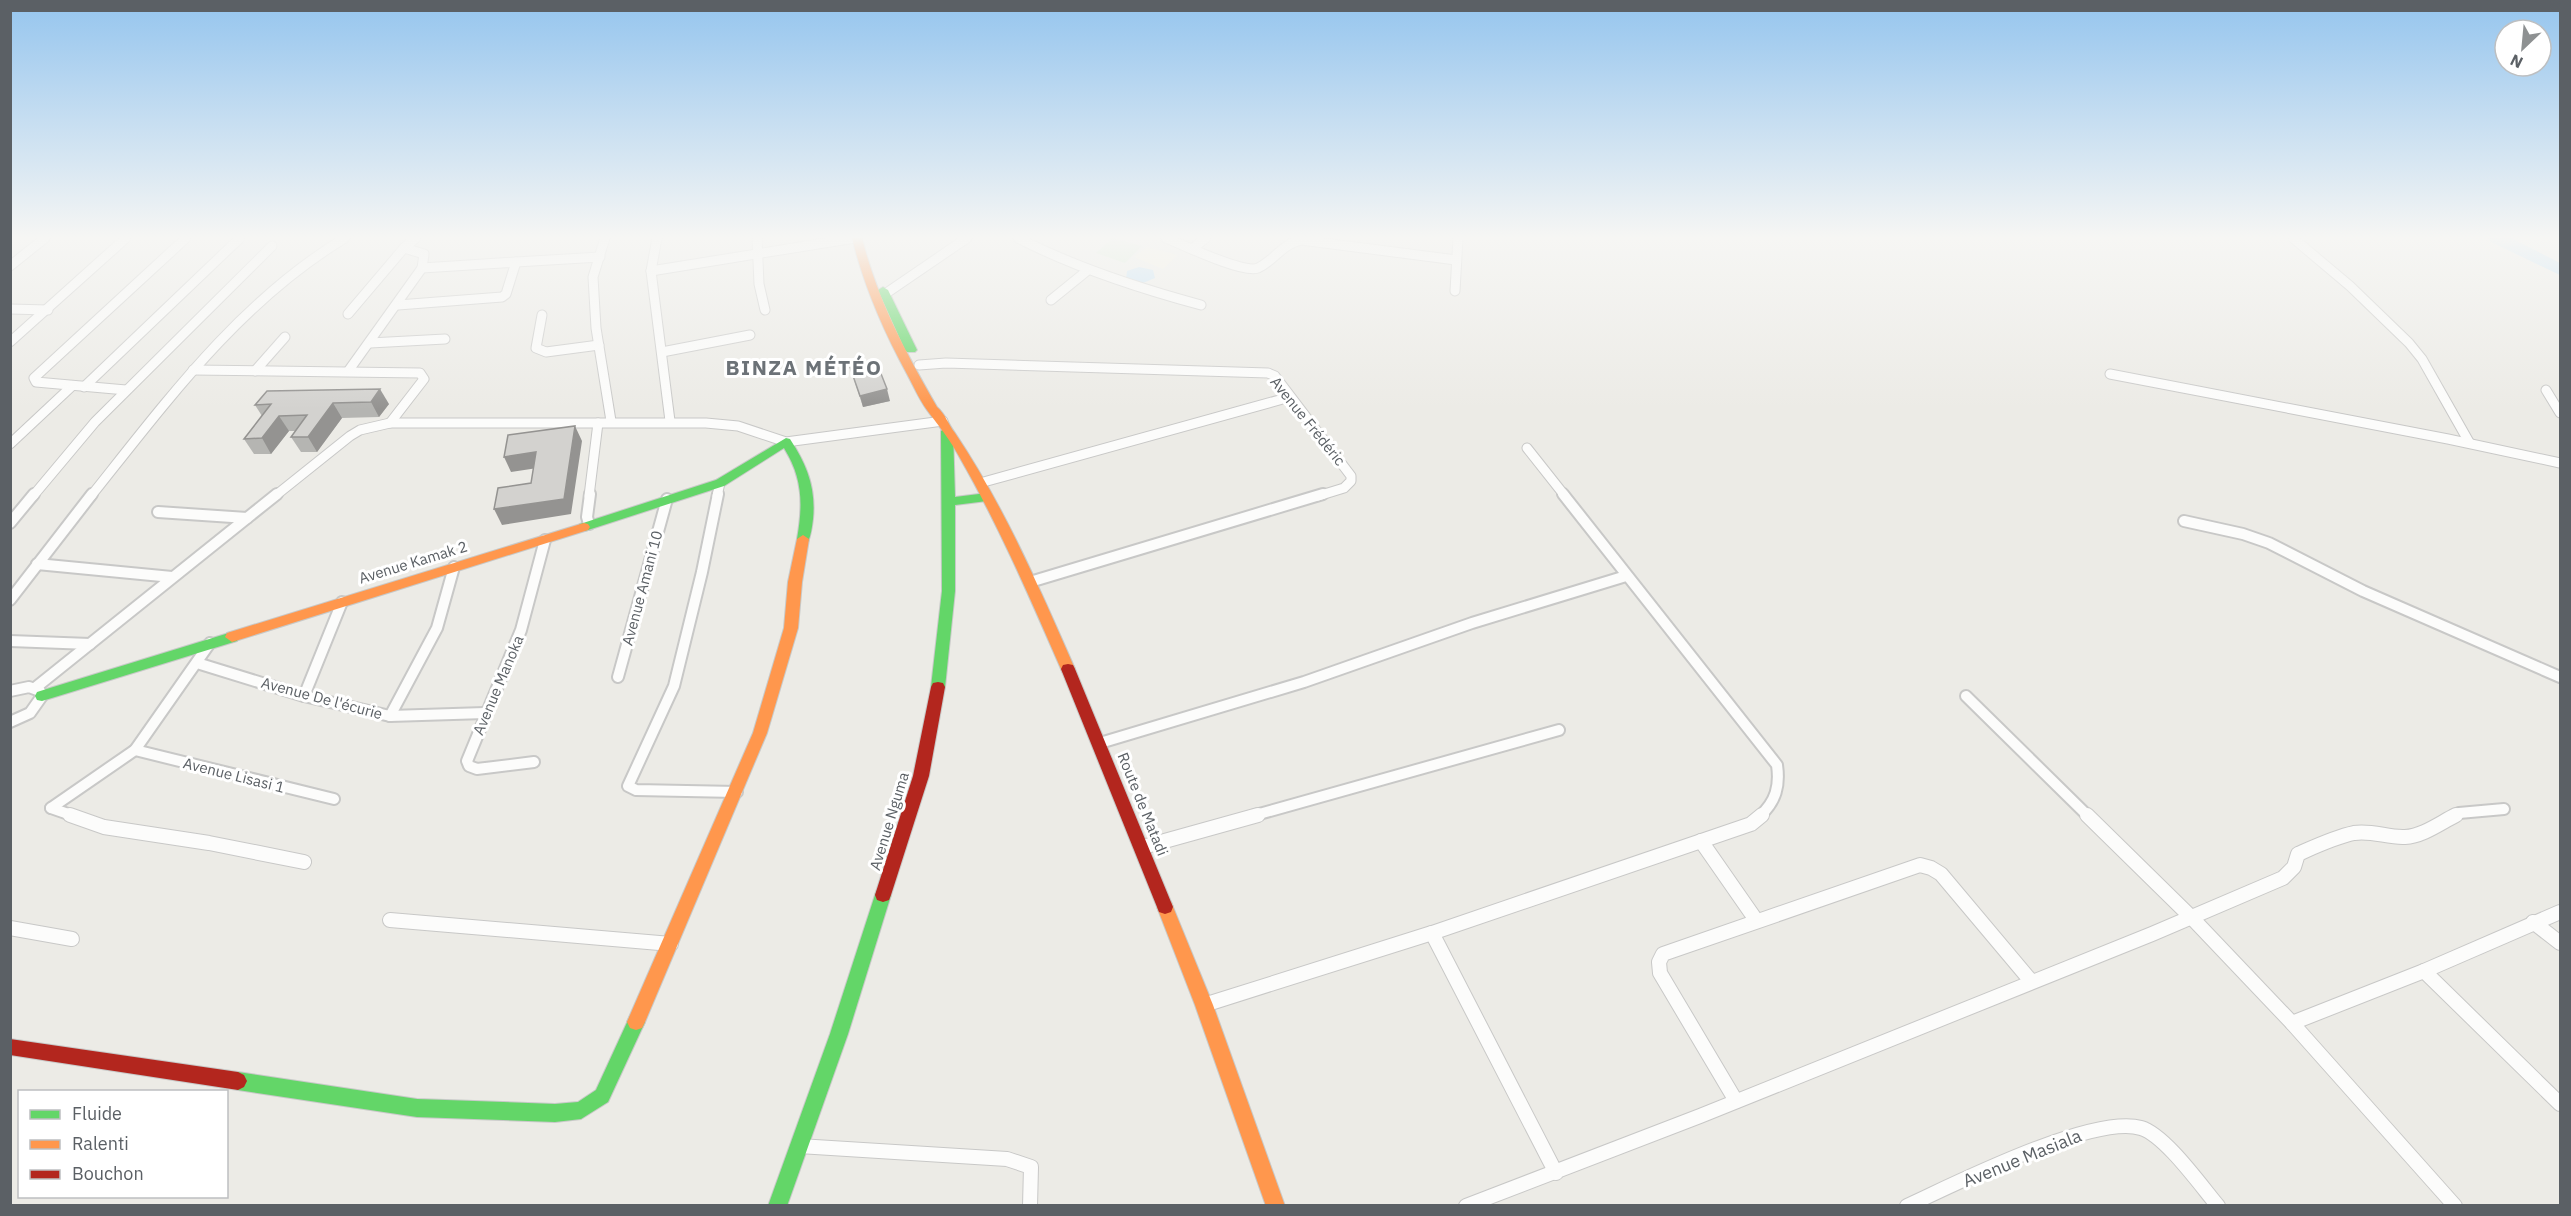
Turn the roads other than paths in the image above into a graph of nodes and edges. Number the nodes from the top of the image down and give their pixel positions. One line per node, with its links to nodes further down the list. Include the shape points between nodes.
1 (65, 295): 23 (street)
2 (124, 295): 39 (street, via 34,378 36,382)
3 (181, 295): 40 (street)
4 (225, 295): 41 (street)
5 (267, 295): 35 (street)
6 (364, 295): 25 (street)
7 (405, 295): 20 (street)
8 (505, 295): 20 (street)
9 (595, 295): 32 (street)
10 (654, 295): 33 (street)
11 (761, 295): 24 (street)
12 (879, 295): 19 (main road, Route de Matadi)
13 (882, 295): 19 (main road, Route de Matadi)
14 (895, 295): 19 (street)
15 (1057, 295): 18 (street)
16 (1163, 295): 21 (street)
17 (2359, 295): 51 (street, via 2422,359)
18 (1051, 300)
19 (884, 303): 34 (main road, Route de Matadi); 49 (main road, Route de Matadi, via 886,329)
20 (398, 305): 31 (street)
21 (1201, 305)
22 (10, 309): 23 (street)
23 (48, 310): 30 (street)
24 (765, 310)
25 (348, 314)
26 (542, 315): 32 (street, via 538,351)
27 (750, 335): 33 (street)
28 (285, 337): 37 (street)
29 (445, 339): 31 (street)
30 (10, 342)
31 (370, 342): 36 (street)
32 (599, 345): 45 (street)
33 (662, 352): 46 (street)
34 (919, 365): 43 (street, Avenue Frédéric, via 1268,373 1275,376); 49 (main road, Route de Matadi, via 941,410)
35 (193, 370): 37 (street); 66 (street)
36 (349, 370): 37 (street); 47 (street, via 420,373 424,379)
37 (255, 371)
38 (2110, 374): 51 (street)
39 (72, 386): 40 (street); 52 (street)
40 (84, 387): 41 (street)
41 (126, 390): 63 (street)
42 (2546, 390): 44 (street)
43 (1290, 397): 56 (street); 70 (street, Avenue Frédéric, via 1351,476 1348,485)
44 (2560, 413)
45 (611, 422): 46 (street); 48 (street)
46 (670, 422): 50 (street, via 738,426)
47 (390, 423): 48 (street); 61 (street, via 350,436)
48 (598, 423): 64 (street)
49 (943, 423): 50 (street); 56 (main road, Route de Matadi); 59 (main road, Avenue Nguma)
50 (786, 442): 55 (main road, Avenue Kamak 2); 90 (main road, via 807,480 808,511 791,628 760,733)
51 (2469, 442): 54 (street)
52 (10, 444)
53 (1527, 448): 68 (street)
54 (2560, 463)
55 (720, 483): 58 (main road, Avenue Kamak 2); 90 (street, via 674,686 628,786 636,790)
56 (980, 483): 57 (main road, Route de Matadi)
57 (987, 497): 59 (main road); 70 (main road, Route de Matadi)
58 (667, 499): 64 (main road, Avenue Kamak 2); 77 (street, Avenue Amani 10)
59 (950, 502): 113 (main road, Avenue Nguma, via 945,647 921,776)
60 (158, 512): 61 (street)
61 (247, 518): 69 (street)
62 (2184, 521): 78 (street, via 2270,543 2363,591)
63 (10, 523)
64 (589, 524): 65 (main road, Avenue Kamak 2)
65 (545, 540): 67 (main road, Avenue Kamak 2); 83 (street, Avenue Manoka, via 521,630)
66 (37, 564): 69 (street); 71 (street)
67 (454, 567): 72 (main road, Avenue Kamak 2); 84 (street, via 436,628)
68 (1626, 576): 87 (street, via 1472,623 1304,682); 93 (street, via 1777,765 1777,794 1767,811 1751,824)
69 (172, 577): 75 (street)
70 (1030, 582): 87 (main road, Route de Matadi)
71 (10, 600)
72 (342, 602): 74 (main road, Avenue Kamak 2); 81 (street)
73 (10, 641): 75 (street)
74 (210, 643): 76 (street); 80 (main road, Avenue Kamak 2)
75 (90, 644): 80 (street)
76 (197, 663): 81 (street, Avenue De l'écurie); 88 (street)
77 (618, 677)
78 (2560, 677)
79 (10, 691): 80 (street, via 22,688)
80 (38, 692): 85 (street, via 30,712)
81 (304, 696): 84 (street, Avenue De l'écurie)
82 (1965, 696): 97 (street)
83 (485, 712): 84 (street, Avenue De l'écurie); 89 (street, Avenue Manoka, via 467,761 470,766 477,769)
84 (390, 716)
85 (10, 723)
86 (1559, 730): 94 (street)
87 (1100, 743): 94 (main road, Route de Matadi)
88 (135, 750): 91 (street, Avenue Lisasi 1); 95 (street, via 51,807 104,826)
89 (534, 762)
90 (737, 792): 105 (main road)
91 (334, 799)
92 (2504, 809): 97 (street, via 2459,813 2422,833 2405,837 2355,833 2308,848 2298,854 2294,867 2283,878)
93 (1701, 841): 99 (street); 102 (street)
94 (1143, 847): 108 (main road, Route de Matadi)
95 (304, 862)
96 (2560, 912): 100 (street)
97 (2193, 919): 107 (street); 109 (street)
98 (390, 920): 105 (street)
99 (1756, 920): 107 (street, via 1920,865 1927,866 1941,874); 111 (street, via 1676,948 1663,954 1659,962 1660,973)
100 (2533, 922): 104 (street); 106 (street)
101 (10, 928): 103 (street)
102 (1432, 933): 108 (street); 114 (street)
103 (72, 939)
104 (2560, 943)
105 (671, 944): 110 (main road, via 602,1096 581,1110 555,1113 417,1108)
106 (2424, 971): 109 (street); 112 (street)
107 (2031, 981): 111 (street)
108 (1204, 1005): 117 (main road, Route de Matadi)
109 (2292, 1023): 121 (street)
110 (10, 1047)
111 (1736, 1101): 114 (street)
112 (2560, 1104)
113 (799, 1146): 115 (main road, Avenue Nguma); 116 (street, via 1007,1159 1031,1167)
114 (1556, 1173): 118 (street)
115 (777, 1206)
116 (1030, 1206)
117 (1276, 1206)
118 (1466, 1206)
119 (1907, 1206): 120 (street, Avenue Masiala, via 2053,1142 2109,1127 2140,1127 2167,1147)
120 (2218, 1206)
121 (2455, 1206)

